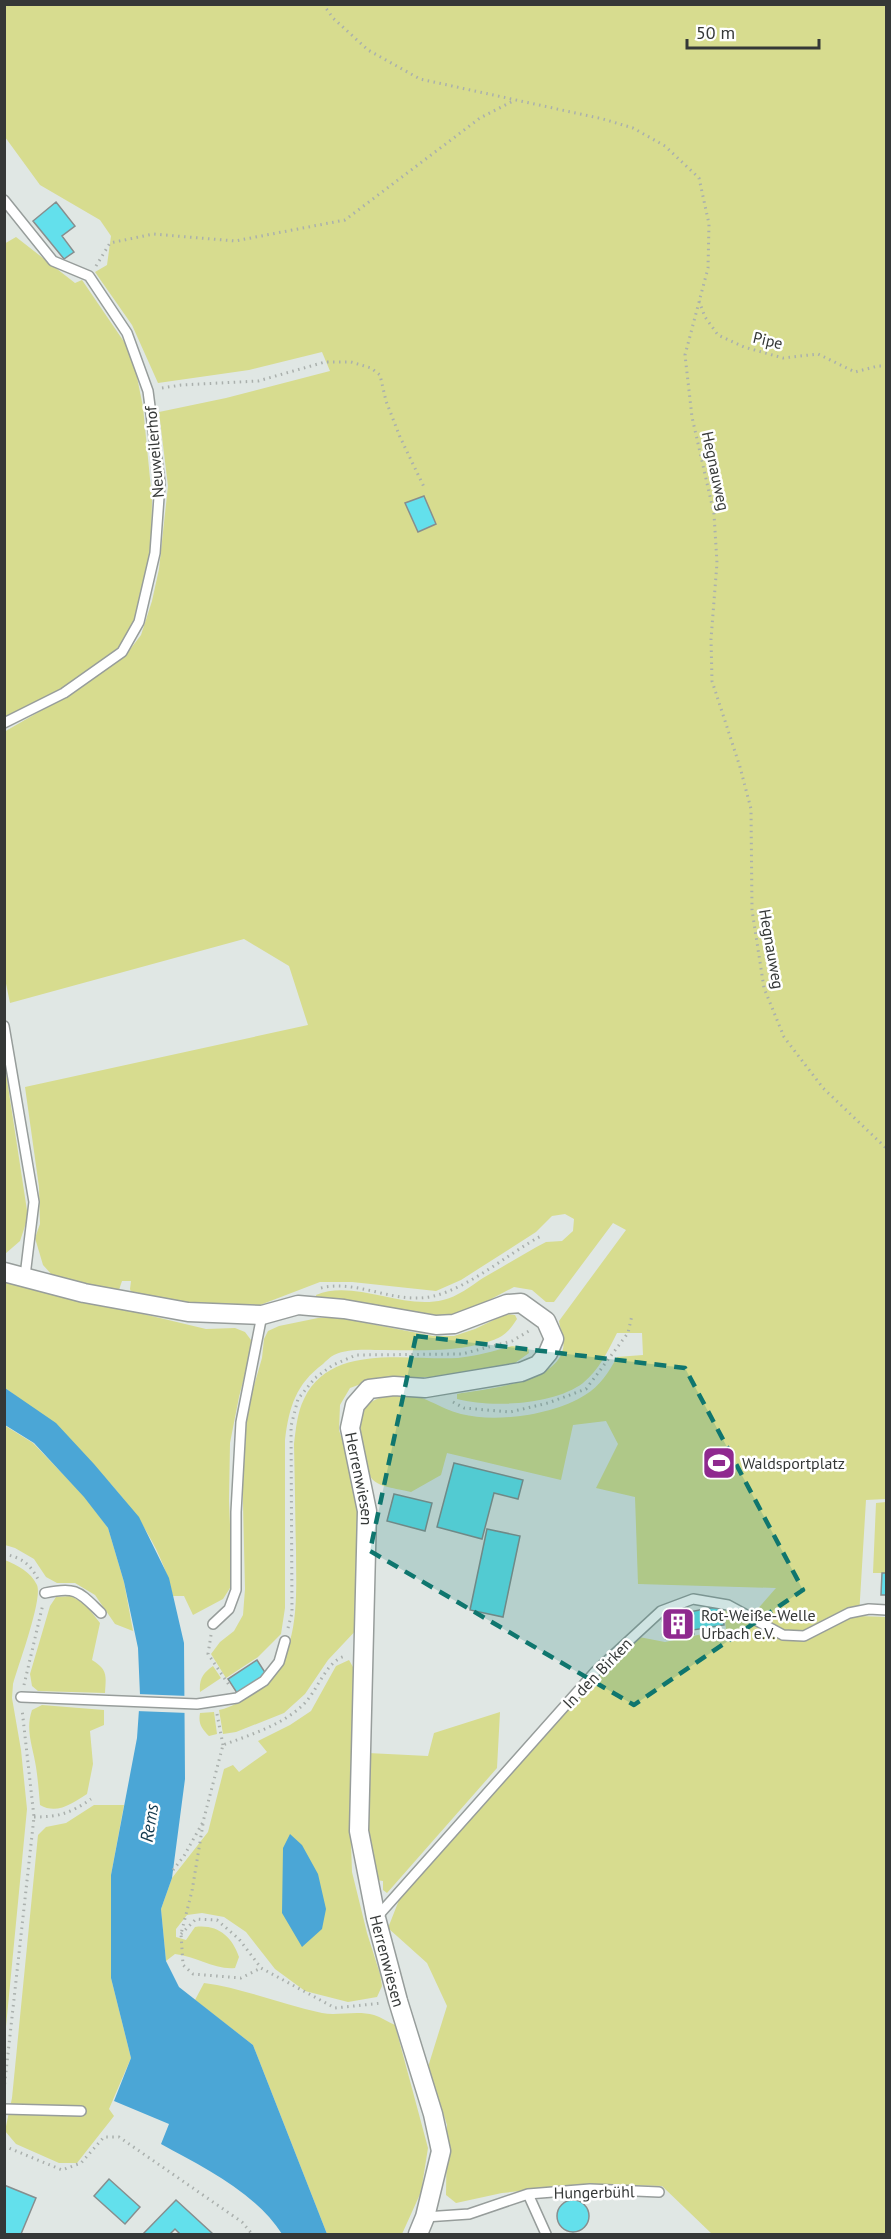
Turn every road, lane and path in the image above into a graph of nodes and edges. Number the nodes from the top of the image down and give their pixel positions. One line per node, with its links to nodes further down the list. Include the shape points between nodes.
1 (323, 4): 2 (path, Hegnauweg, via 368,50 420,79)
2 (517, 99): 4 (path, via 480,118 345,220 235,240 153,234 110,243); 5 (path, Hegnauweg, via 633,128 665,146 699,178 709,224 708,268)
3 (4, 200): 4 (lane, via 53,261)
4 (89, 276): 7 (lane, Neuweilerhof, via 127,333)
5 (699, 300): 6 (path, Pipe, via 718,335 744,347 783,358 818,354 855,372); 11 (path, Hegnauweg, via 685,354 692,417 714,514 717,563 712,681 751,809 752,910 764,987 784,1037 823,1088)
6 (886, 366)
7 (148, 391): 8 (path, via 258,381 325,362 351,362 371,368 380,375 400,437); 9 (lane, Neuweilerhof, via 160,483 155,554 139,622 122,652 64,693)
8 (424, 487)
9 (4, 723)
10 (4, 1026): 14 (lane, via 34,1202)
11 (886, 1148)
12 (541, 1236): 15 (path, via 438,1296 416,1299 358,1288)
13 (4, 1272): 14 (street, Herrenwiesen)
14 (25, 1276): 17 (street, Herrenwiesen, via 84,1293 188,1312)
15 (323, 1287)
16 (632, 1315): 18 (path, via 628,1333 586,1389 548,1403 510,1412 464,1408)
17 (262, 1316): 18 (street, Herrenwiesen, via 298,1305 436,1325 521,1303 546,1321 554,1339 538,1365 521,1372); 23 (lane, via 241,1422 236,1590 229,1609)
18 (425, 1388): 25 (street, Herrenwiesen, via 369,1389 355,1405 350,1428 367,1511)
19 (4, 1554): 20 (path, via 21,1557)
20 (45, 1593): 22 (lane, via 65,1589 81,1593); 26 (path)
21 (886, 1610): 34 (lane, In den Birken, via 849,1612 804,1636 783,1635 728,1605 693,1599 661,1611 595,1672)
22 (101, 1613)
23 (213, 1624): 27 (path, via 208,1654)
24 (285, 1641): 27 (lane, via 279,1662 264,1681)
25 (364, 1653): 29 (path, via 342,1656 333,1662 303,1705 282,1720); 34 (street, Herrenwiesen, via 359,1831)
26 (21, 1697): 28 (lane); 31 (path)
27 (237, 1698): 28 (lane)
28 (215, 1702): 29 (path)
29 (223, 1745): 32 (path)
30 (91, 1799): 31 (path, via 73,1811)
31 (34, 1817): 38 (path)
32 (203, 1822): 33 (path); 35 (path)
33 (173, 1870)
34 (376, 1918): 37 (street, Herrenwiesen)
35 (182, 1934): 36 (path, via 196,1919 217,1920 239,1939); 36 (path, via 183,1965 193,1974 242,1978)
36 (261, 1968): 37 (path, via 335,2008)
37 (398, 2001): 44 (street, Herrenwiesen, via 441,2151)
38 (4, 2090)
39 (4, 2109): 40 (lane)
40 (81, 2111)
41 (4, 2146): 45 (path, via 62,2170 81,2163 104,2137 119,2137 242,2222)
42 (659, 2192): 43 (lane, Hungerbühl, via 590,2189)
43 (528, 2194): 44 (lane, Hungerbühl); 46 (lane, Hungerbühl)
44 (421, 2226)
45 (252, 2235)
46 (546, 2235)

